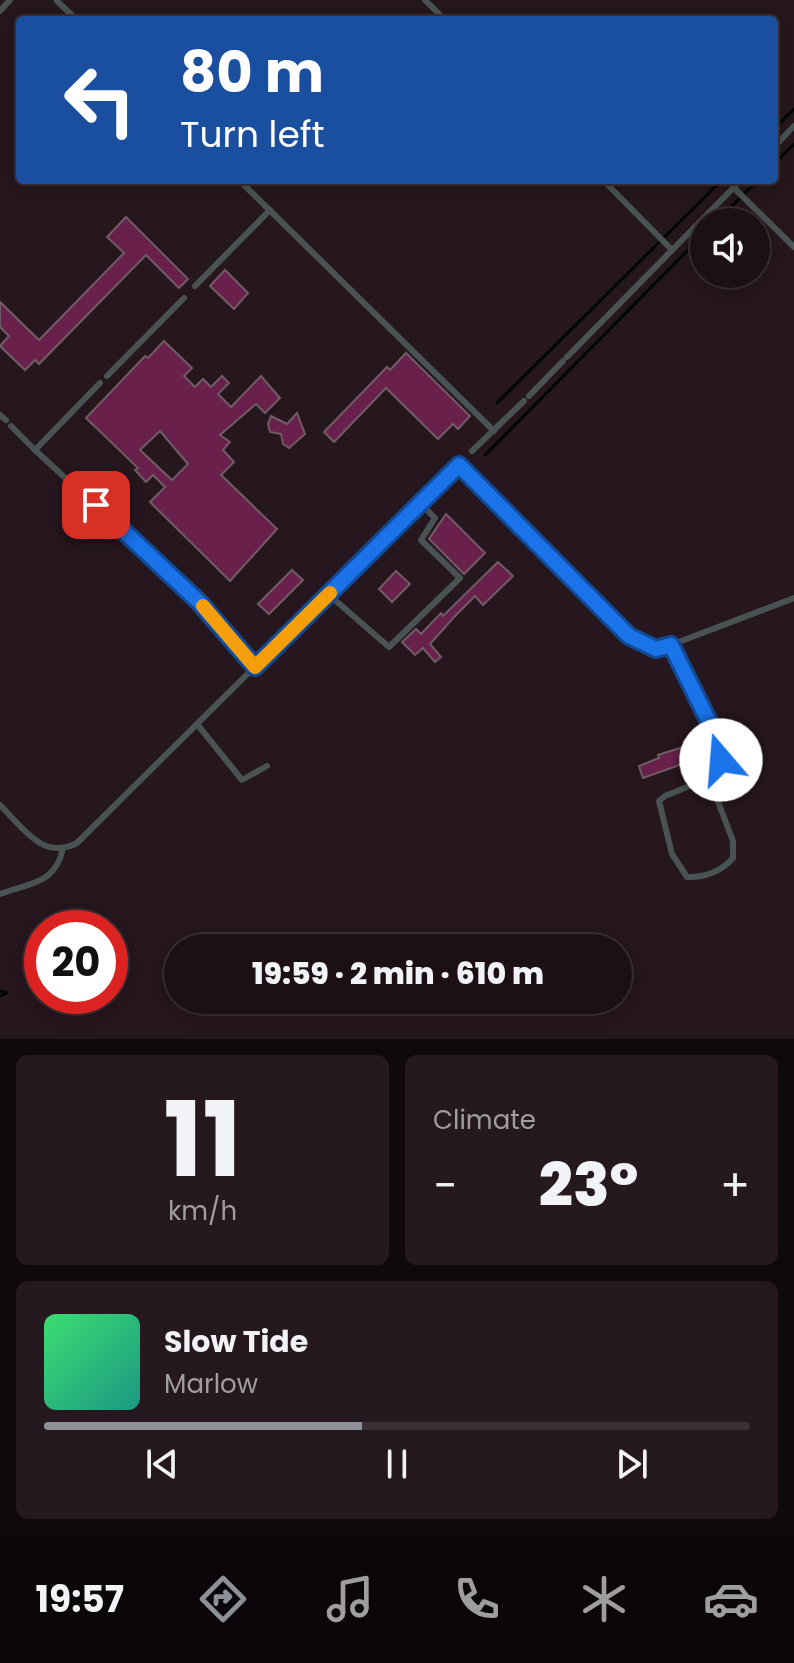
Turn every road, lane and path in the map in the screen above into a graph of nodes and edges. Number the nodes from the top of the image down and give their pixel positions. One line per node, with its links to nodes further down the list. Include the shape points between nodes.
1 (10, 0): 4 (lane)
2 (425, 0): 6 (lane)
3 (57, 1): 5 (lane)
4 (0, 11)
5 (73, 16)
6 (441, 16)
7 (794, 126): 8 (lane)
8 (778, 143)
9 (243, 184): 13 (lane)
10 (607, 184): 15 (lane)
11 (738, 184): 12 (lane)
12 (734, 188): 14 (lane); 15 (lane)
13 (270, 210): 16 (lane); 21 (lane)
14 (794, 247)
15 (672, 250): 21 (lane)
16 (195, 286)
17 (184, 298): 18 (lane)
18 (107, 376)
19 (100, 383): 22 (lane)
20 (6, 420): 22 (lane)
21 (494, 431): 23 (lane)
22 (35, 450): 28 (lane, via 199,602)
23 (472, 451)
24 (420, 503): 25 (lane); 25 (lane, via 435,518 421,540 460,578 389,647); 27 (lane, via 460,464 629,636 656,649)
25 (328, 594): 28 (lane)
26 (794, 598): 27 (lane)
27 (671, 645): 31 (lane, via 718,740 721,760 718,772)
28 (255, 667): 29 (lane)
29 (197, 724): 30 (lane, via 242,780); 33 (lane, via 77,843)
30 (267, 766)
31 (709, 778): 31 (lane, via 659,801 672,854 687,877 723,868 735,853)
32 (0, 805): 33 (lane, via 38,843)
33 (63, 848): 34 (lane, via 51,876)
34 (0, 894)

